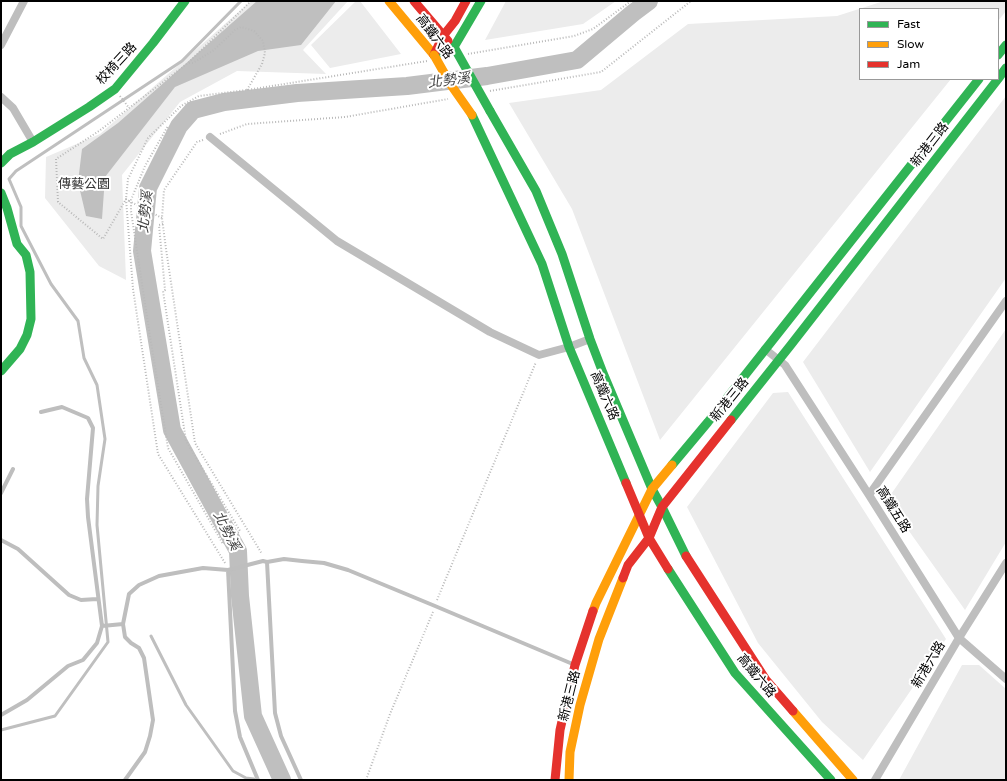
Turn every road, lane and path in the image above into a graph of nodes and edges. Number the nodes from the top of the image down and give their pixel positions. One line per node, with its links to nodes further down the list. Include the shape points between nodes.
1 (24, 1): 10 (street)
2 (185, 1): 20 (street, 校椅三路)
3 (251, 1): 15 (path)
4 (389, 1): 14 (street, 高鐵六路)
5 (414, 1): 9 (street, 高鐵六路)
6 (466, 1): 9 (street)
7 (482, 1): 12 (street)
8 (703, 1): 22 (path, via 691,1 601,72)
9 (443, 36): 12 (street, 高鐵六路); 14 (street)
10 (1, 45)
11 (1006, 45): 13 (street)
12 (454, 47): 14 (street); 34 (street, 高鐵六路, bridge, via 536,191 562,254)
13 (999, 54)
14 (434, 55): 35 (street, 高鐵六路, bridge, via 472,115 542,264)
15 (188, 63): 21 (path, via 193,63 214,50 241,27 254,31 263,41 265,53 262,64); 25 (path)
16 (1006, 68): 17 (street, 新港三路)
17 (999, 78)
18 (978, 80): 36 (street, 新港三路)
19 (997, 80): 38 (street, 新港三路)
20 (115, 89): 25 (path); 28 (street, 校椅三路)
21 (247, 90)
22 (485, 92)
23 (1, 97): 28 (street, via 13,108)
24 (454, 98): 27 (path, via 345,117 247,124)
25 (129, 108): 31 (path, bridge, via 99,131 56,158 58,202 102,238 126,199)
26 (168, 126): 32 (path, via 144,166 131,200 132,211 168,448 223,544 240,531 186,441 162,291 165,290 159,225)
27 (210, 137): 31 (path, via 198,142 164,190); 37 (street, via 337,241 490,332)
28 (33, 142): 29 (street, 校椅三路, via 10,154)
29 (1, 163)
30 (1, 193): 39 (street, via 17,244 26,255 30,272 31,319 20,349)
31 (162, 218): 32 (path)
32 (163, 224): 49 (path, via 196,443)
33 (1006, 301): 44 (street)
34 (590, 339): 35 (street); 42 (street, 高鐵六路)
35 (569, 347): 37 (street); 46 (street, 高鐵六路)
36 (765, 348): 38 (street, 高鐵五路); 42 (street, 新港三路)
37 (539, 355): 53 (path)
38 (779, 360): 44 (street, 高鐵五路, via 785,365); 45 (street, 新港三路)
39 (1, 371)
40 (41, 412): 52 (lane, via 62,407 88,418 93,428 87,499)
41 (13, 469): 43 (lane)
42 (652, 489): 45 (street, 高鐵六路); 46 (street, 新港三路)
43 (1, 493)
44 (869, 495): 56 (street, 高鐵五路)
45 (662, 506): 47 (street, 新港三路); 67 (street, 高鐵六路, via 687,558 766,680)
46 (640, 515): 47 (street, 高鐵六路); 57 (street, 新港三路, via 596,603)
47 (649, 538): 65 (street, 新港三路, via 628,565 599,639 570,752); 66 (street, 高鐵六路, via 735,673)
48 (1, 540): 52 (lane, via 18,549 69,595 81,600)
49 (265, 562): 51 (lane); 53 (lane, via 284,559 348,570); 62 (lane, via 275,713 281,736)
50 (1006, 563): 56 (street, 新港六路)
51 (228, 570): 54 (lane, via 203,568 159,576 139,585 129,594); 61 (lane, via 235,711 240,737)
52 (97, 599): 55 (lane)
53 (435, 606): 57 (lane); 63 (path, via 390,714)
54 (123, 624): 55 (lane); 60 (lane, via 125,636 139,648 144,658 153,720 145,752)
55 (102, 626): 59 (lane, via 97,643 83,660 68,666 27,700)
56 (959, 638): 58 (street, 高鐵五路); 68 (street, 新港六路)
57 (575, 665): 64 (street, 新港三路, via 560,730)
58 (1006, 679)
59 (1, 715)
60 (125, 780)
61 (258, 780)
62 (302, 780)
63 (366, 780)
64 (555, 780)
65 (569, 780)
66 (831, 780)
67 (852, 780)
68 (875, 780)

